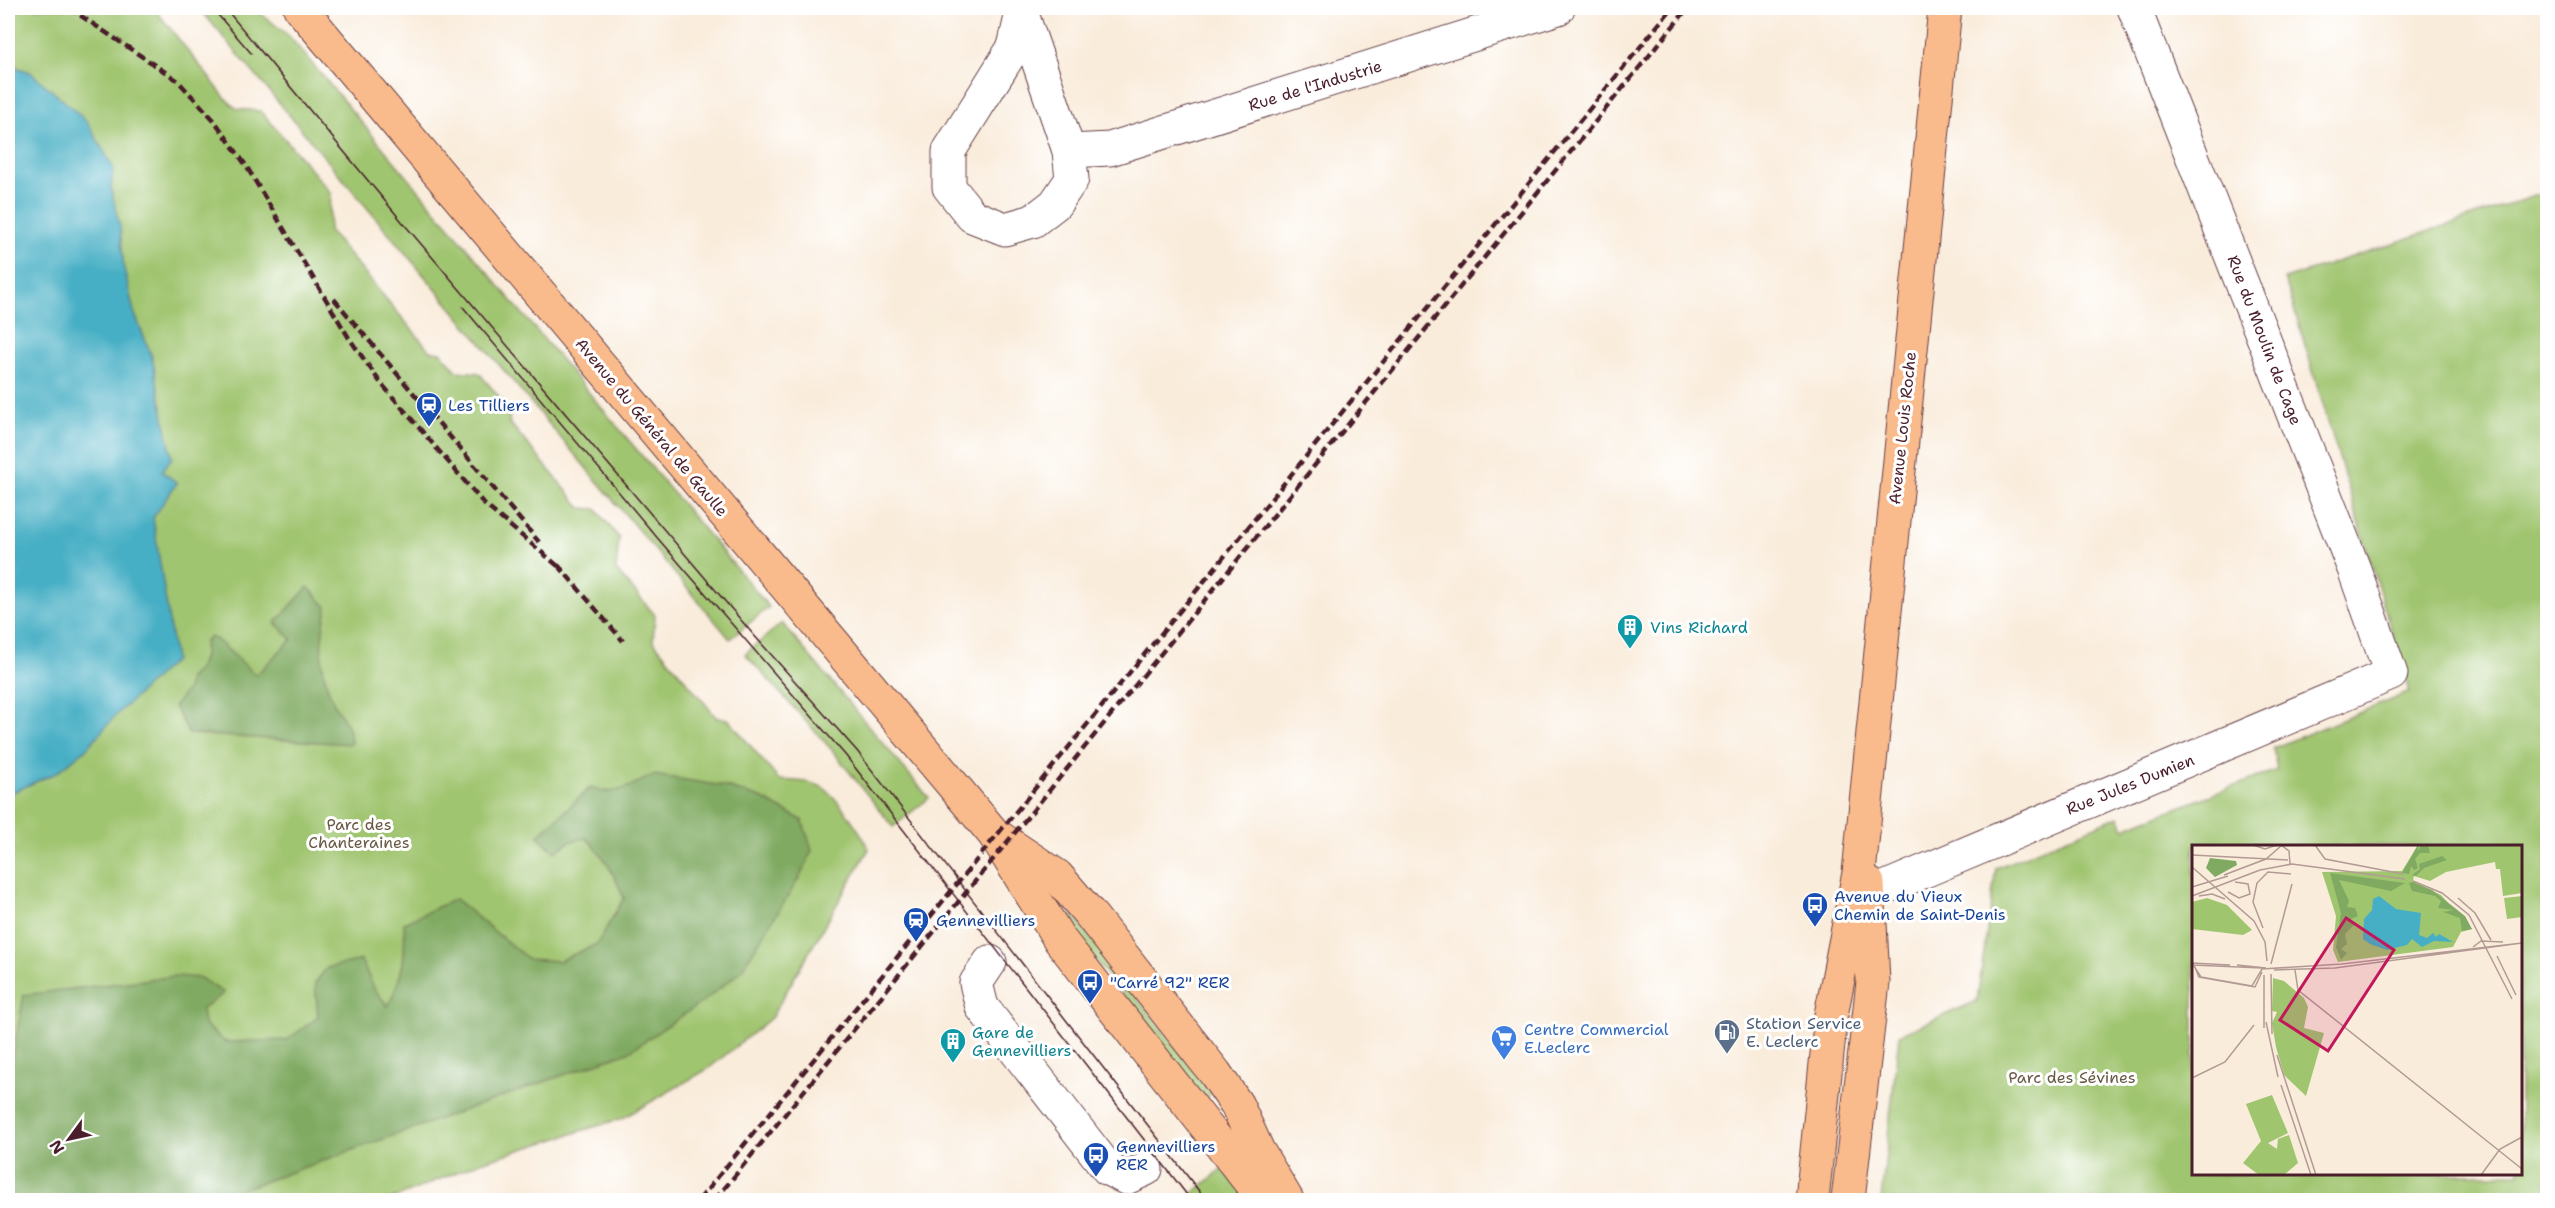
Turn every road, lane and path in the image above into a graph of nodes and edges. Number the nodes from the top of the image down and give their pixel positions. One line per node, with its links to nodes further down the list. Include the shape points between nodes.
1 (1558, 8): 6 (street, Rue de l'Industrie, via 1110,149)
2 (1945, 8): 9 (main road, Avenue Louis Roche)
3 (2134, 8): 7 (street, Rue du Moulin de Cage, via 2354,568)
4 (1021, 10): 6 (street); 6 (street, via 1014,47 949,151 949,187 972,216 1005,229 1033,221 1055,204 1072,179)
5 (301, 12): 8 (main road, Avenue du Général de Gaulle)
6 (1070, 151)
7 (2391, 674): 11 (street, Rue Jules Dumien)
8 (994, 834): 10 (main road, Avenue du Général de Gaulle, via 1043,866); 12 (main road, Avenue du Général de Gaulle)
9 (1861, 850): 11 (main road, Avenue Louis Roche); 19 (main road, Avenue Louis Roche, via 1831,1015)
10 (1069, 889): 12 (main road); 14 (main road, Avenue du Général de Gaulle)
11 (1870, 894): 20 (main road, Avenue Louis Roche, via 1873,982)
12 (1042, 912): 15 (main road, Avenue du Général de Gaulle)
13 (990, 962): 16 (street, via 976,982 982,1007 1108,1169 1126,1178)
14 (1237, 1106): 15 (main road); 18 (main road, Avenue du Général de Gaulle)
15 (1207, 1128): 17 (main road, Avenue du Général de Gaulle)
16 (1146, 1169)
17 (1263, 1200)
18 (1287, 1200)
19 (1812, 1200)
20 (1848, 1200)

